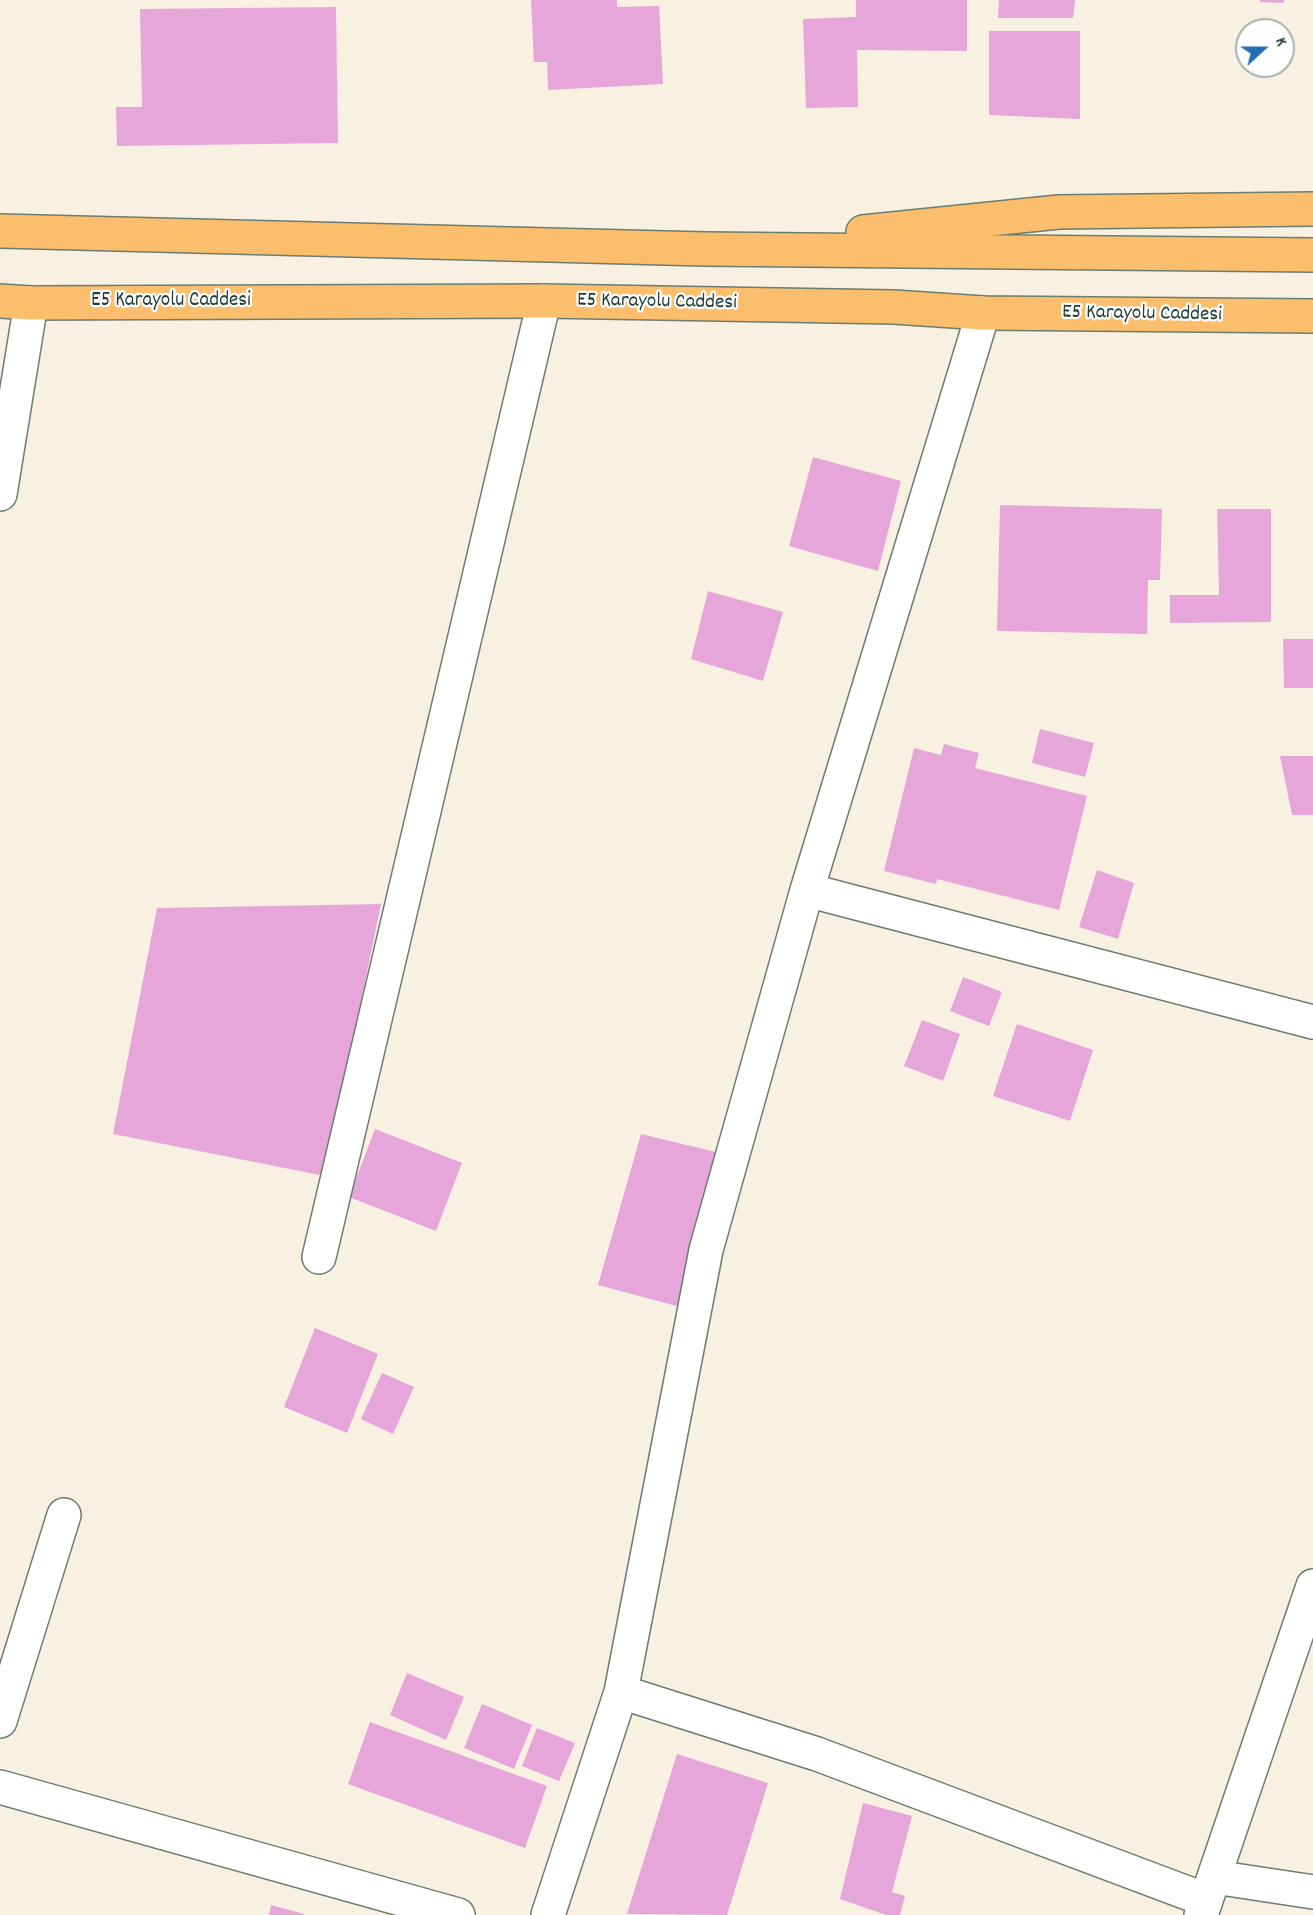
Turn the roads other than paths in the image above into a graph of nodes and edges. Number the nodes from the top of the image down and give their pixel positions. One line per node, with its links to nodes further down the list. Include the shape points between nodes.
1 (1313, 209): 3 (highway, via 1059,212)
2 (0, 231): 3 (highway)
3 (705, 249): 4 (highway)
4 (1313, 255)
5 (544, 301): 6 (highway, E5 Karayolu Caddesi); 7 (highway, E5 Karayolu Caddesi, via 894,307); 13 (street)
6 (16, 302): 10 (street)
7 (983, 313): 8 (highway, E5 Karayolu Caddesi); 9 (highway); 11 (street)
8 (1313, 316)
9 (1313, 340)
10 (0, 494)
11 (807, 890): 12 (street); 17 (street, via 706,1250)
12 (1313, 1022)
13 (319, 1257)
14 (64, 1515): 18 (street)
15 (1313, 1586): 16 (street)
16 (1299, 1669): 21 (street)
17 (621, 1692): 21 (street, via 817,1754); 22 (street)
18 (0, 1721)
19 (0, 1787): 23 (street)
20 (1313, 1892): 21 (street)
21 (1207, 1897)
22 (555, 1913)
23 (458, 1915)

